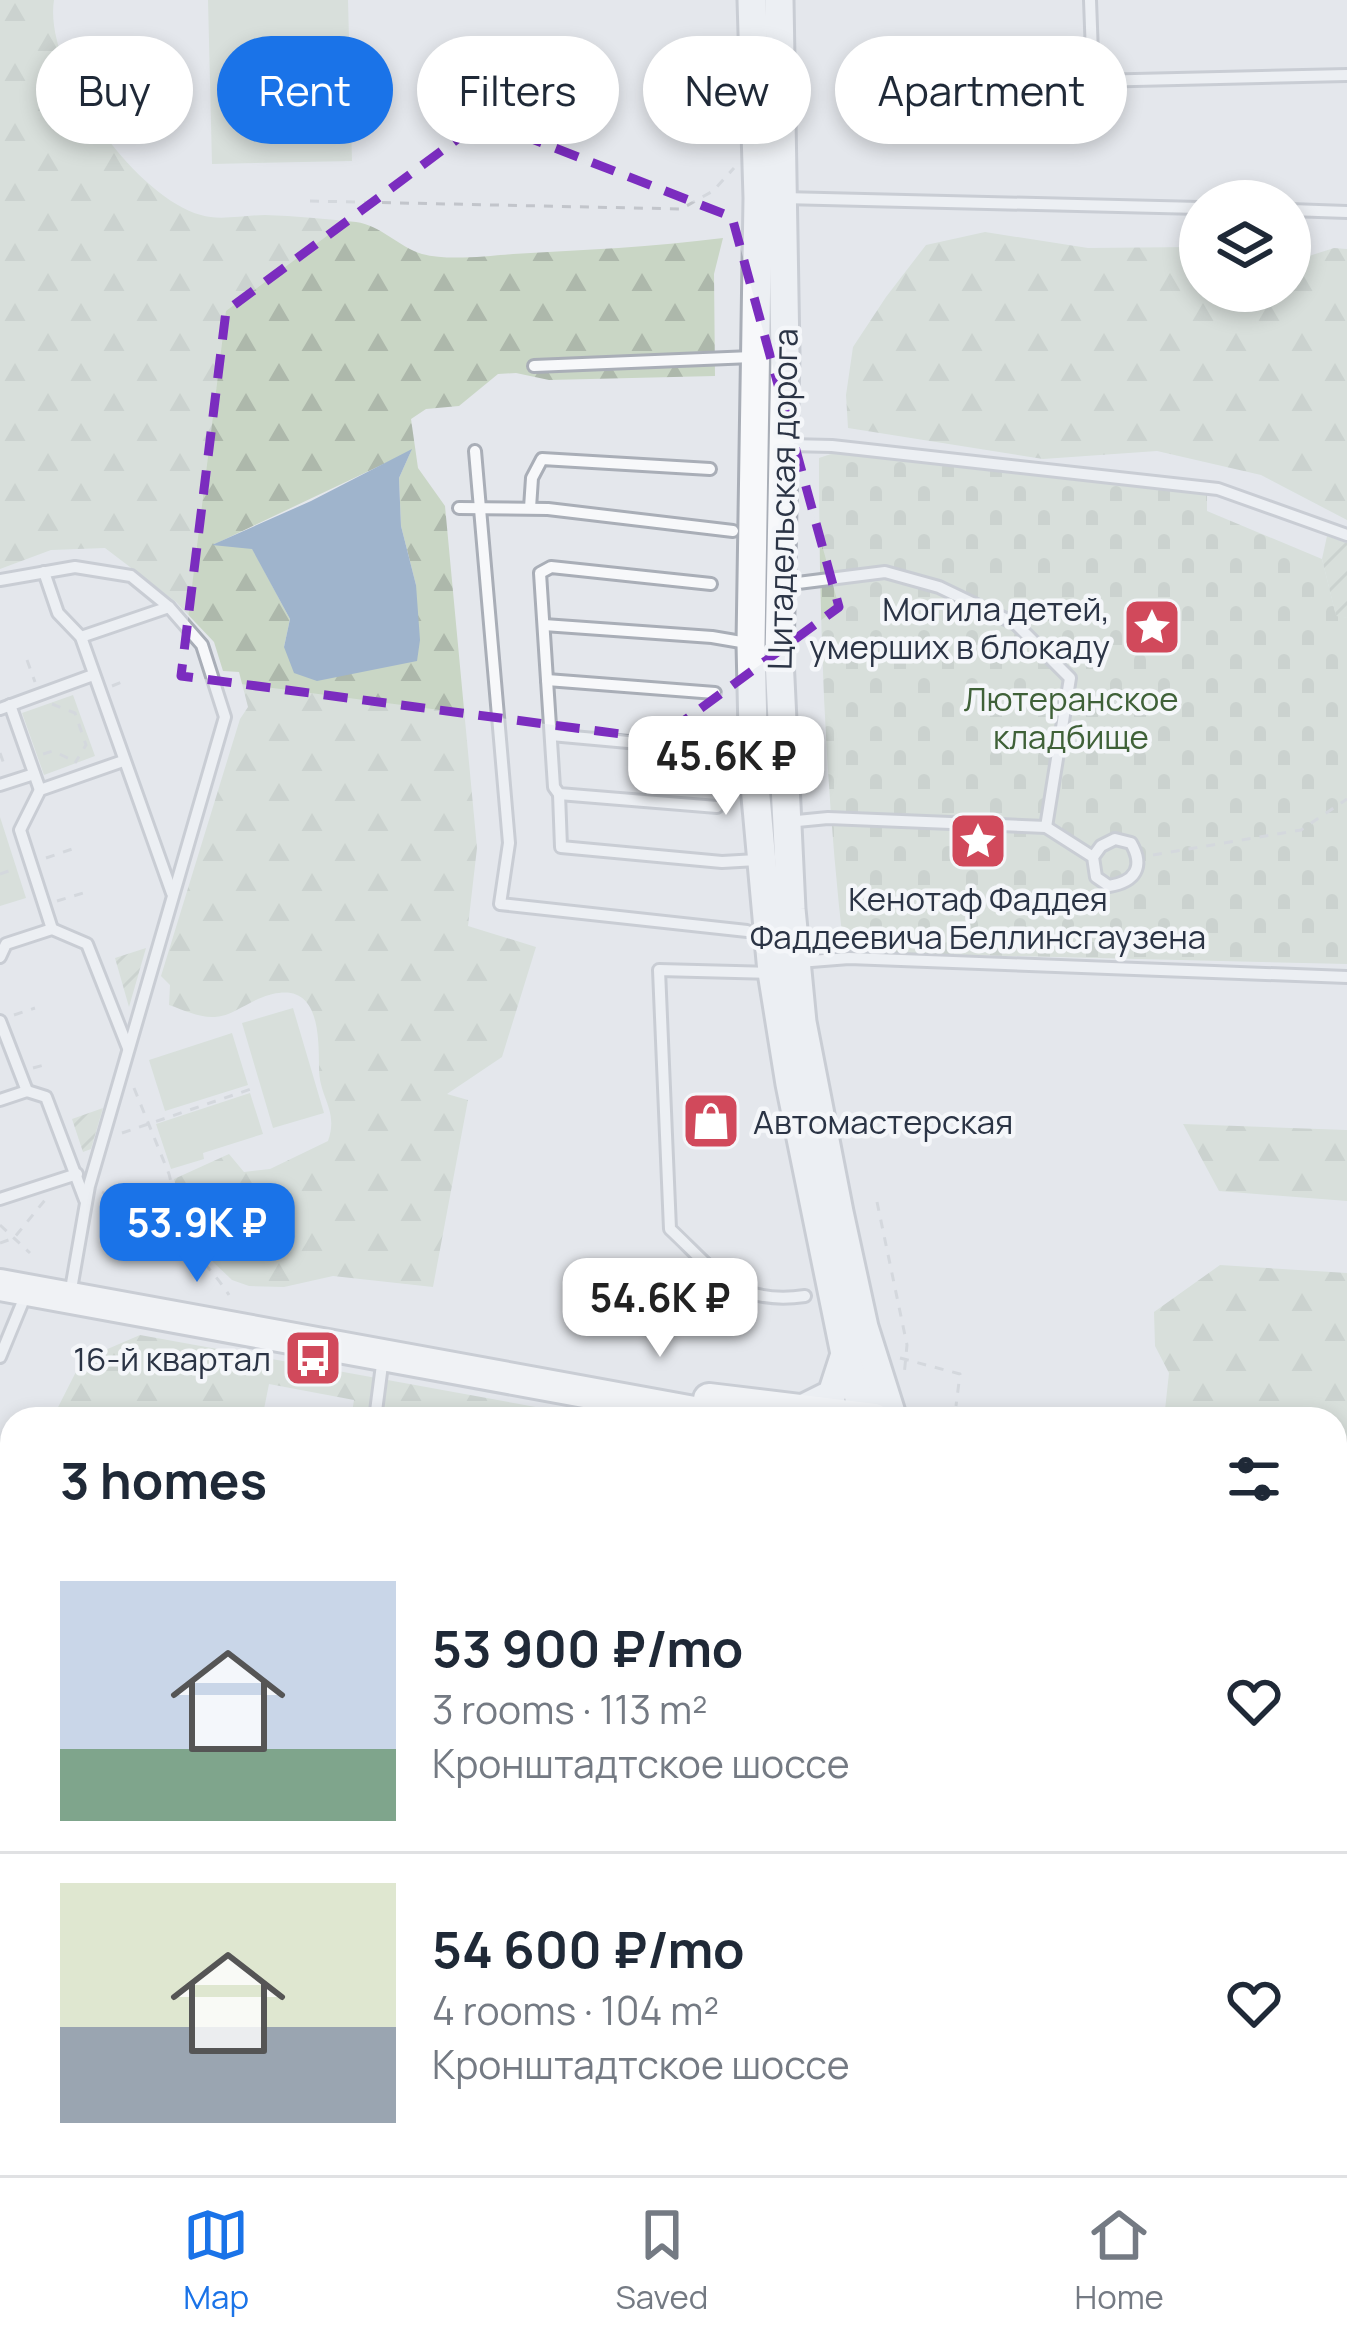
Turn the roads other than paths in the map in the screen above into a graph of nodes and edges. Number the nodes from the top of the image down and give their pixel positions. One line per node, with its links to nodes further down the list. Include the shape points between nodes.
1 (752, 0): 5 (street, Цитадельская дорога)
2 (779, 0): 5 (street, Цитадельская дорога)
3 (1090, 0): 4 (lane, via 1093,81)
4 (1347, 75)
5 (770, 198): 6 (lane); 9 (street, Цитадельская дорога); 11 (street, Цитадельская дорога)
6 (1179, 208)
7 (1311, 211): 8 (lane)
8 (1347, 212)
9 (756, 357): 10 (lane); 26 (street, Цитадельская дорога)
10 (534, 366)
11 (784, 445): 18 (lane, via 1218,489); 22 (street, Цитадельская дорога)
12 (475, 451): 15 (lane)
13 (710, 469): 16 (lane, via 542,459)
14 (459, 508): 15 (lane)
15 (479, 508): 16 (lane); 45 (lane, via 509,843 500,904)
16 (530, 508): 17 (lane)
17 (733, 531)
18 (1347, 535)
19 (44, 572): 20 (lane); 23 (lane, via 131,576); 25 (lane, via 58,614)
20 (0, 580)
21 (710, 584): 24 (lane, via 550,567 540,573)
22 (779, 585): 39 (street, Цитадельская дорога); 40 (lane, via 885,572 939,586 1016,624 1070,678)
23 (169, 607): 25 (lane); 43 (lane, via 202,645 225,718)
24 (544, 625): 26 (lane); 28 (lane)
25 (80, 637): 27 (lane)
26 (751, 644): 42 (street, Цитадельская дорога)
27 (93, 675): 30 (lane); 33 (lane)
28 (547, 680): 29 (lane); 31 (lane)
29 (715, 693)
30 (5, 707): 34 (lane)
31 (550, 735): 32 (lane); 37 (lane)
32 (716, 750)
33 (123, 761): 36 (lane); 43 (lane)
34 (34, 774): 35 (lane); 36 (lane)
35 (0, 785)
36 (40, 790): 44 (lane, via 20,830)
37 (559, 794): 38 (lane); 42 (lane, via 561,847)
38 (717, 806)
39 (784, 823): 40 (lane); 47 (street, Цитадельская дорога)
40 (1046, 827): 41 (lane)
41 (1093, 857): 41 (lane, via 1096,877 1108,886 1138,872 1131,843 1115,839)
42 (760, 860): 47 (street, Цитадельская дорога)
43 (173, 896): 50 (lane)
44 (52, 929): 46 (lane, via 6,944); 50 (lane, via 87,944)
45 (747, 931)
46 (0, 957)
47 (784, 967): 48 (lane, via 849,958); 58 (lane, via 658,970 670,1229 740,1294); 60 (street, Цитадельская дорога, via 798,1126); 68 (street, Цитадельская дорога, via 864,1328)
48 (1347, 977)
49 (0, 1021): 51 (lane)
50 (128, 1048): 55 (lane)
51 (27, 1091): 52 (lane); 53 (lane, via 46,1097)
52 (0, 1100)
53 (77, 1174): 54 (lane); 55 (lane)
54 (0, 1199)
55 (86, 1203): 57 (lane)
56 (14, 1287): 57 (main road); 61 (lane)
57 (70, 1295): 59 (main road)
58 (805, 1296)
59 (384, 1353): 62 (main road); 63 (lane)
60 (845, 1354): 66 (street, via 832,1394); 67 (street, Цитадельская дорога)
61 (0, 1358)
62 (560, 1385): 64 (main road); 65 (main road)
63 (377, 1407)
64 (671, 1407)
65 (771, 1407)
66 (806, 1407)
67 (865, 1407)
68 (889, 1407)

